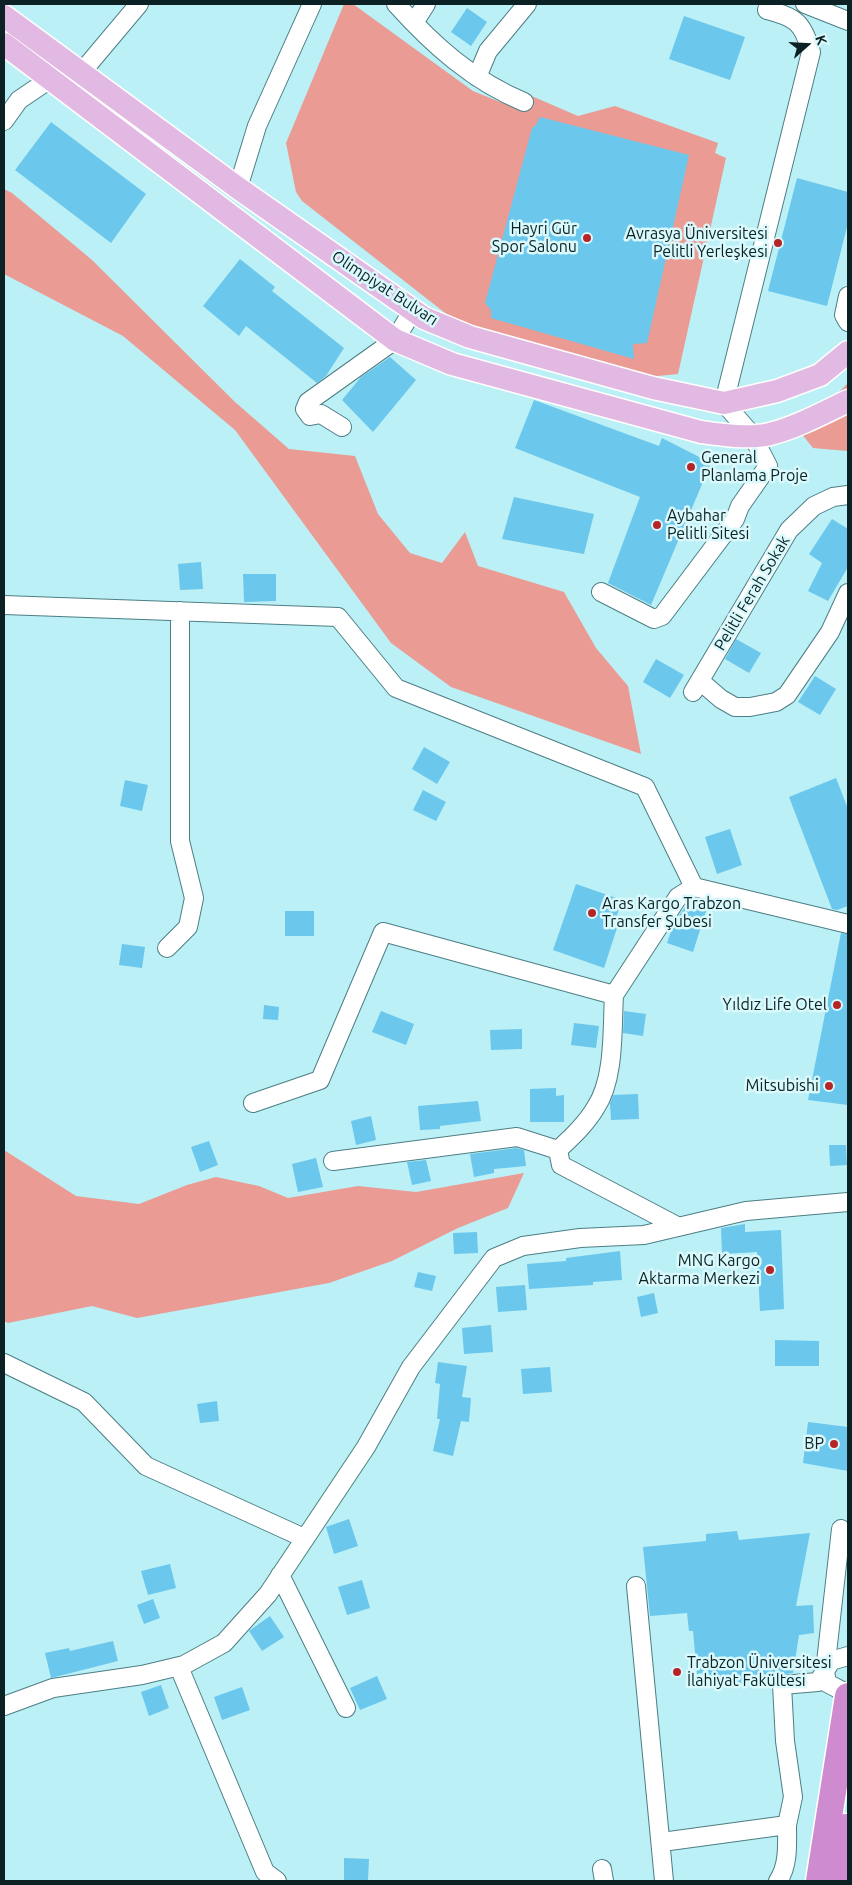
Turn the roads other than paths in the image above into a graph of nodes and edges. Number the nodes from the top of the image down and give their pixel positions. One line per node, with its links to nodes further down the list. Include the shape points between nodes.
1 (139, 4): 12 (street)
2 (312, 4): 17 (street, via 257,126)
3 (396, 4): 10 (street)
4 (426, 4): 10 (street)
5 (527, 4): 13 (street, via 488,51)
6 (805, 4): 9 (street)
7 (766, 10): 24 (street, via 792,17 800,24 811,52)
8 (4, 16): 12 (main road, Olimpiyat Bulvarı)
9 (848, 21)
10 (414, 23): 13 (street)
11 (4, 44): 14 (main road, Olimpiyat Bulvarı)
12 (81, 73): 17 (main road, Olimpiyat Bulvarı)
13 (477, 78): 15 (street)
14 (50, 79): 16 (street, via 19,100); 21 (main road, Olimpiyat Bulvarı)
15 (524, 102)
16 (4, 121)
17 (238, 188): 19 (main road, Olimpiyat Bulvarı)
18 (848, 296): 20 (street, via 844,316)
19 (414, 310): 21 (street); 24 (main road, Olimpiyat Bulvarı, via 424,318 470,337 653,388)
20 (848, 322)
21 (395, 340): 25 (street, via 308,402 305,409 310,416 321,414); 26 (main road, Olimpiyat Bulvarı, via 452,364 701,432)
22 (848, 352): 24 (main road, Olimpiyat Bulvarı, via 820,375 777,391)
23 (848, 401): 26 (main road, Olimpiyat Bulvarı, via 806,421 769,434)
24 (724, 403): 26 (street)
25 (342, 427)
26 (752, 435): 28 (street, via 768,466 740,506 735,519 662,616 654,619)
27 (848, 495): 29 (street, Pelitli Ferah Sokak, via 833,497 814,506 789,530 696,686 735,707 750,708 776,702 787,695 830,632)
28 (601, 592)
29 (848, 593)
30 (4, 604): 31 (street)
31 (180, 611): 32 (street, via 338,617 396,688 645,787); 34 (street, via 180,840 194,898 188,927)
32 (694, 887): 33 (street); 35 (street, via 678,897)
33 (848, 924)
34 (167, 948)
35 (614, 994): 36 (street, via 383,932 320,1080); 37 (street, via 608,1080 582,1128)
36 (253, 1103)
37 (558, 1150): 38 (street, via 517,1137); 40 (street, via 561,1165)
38 (333, 1160)
39 (848, 1202): 40 (street, via 746,1211)
40 (677, 1226): 43 (street, via 644,1235 580,1238 524,1246 494,1258 411,1367 366,1447)
41 (4, 1363): 43 (street, via 84,1402 146,1466)
42 (841, 1528): 48 (street)
43 (304, 1538): 44 (street)
44 (280, 1575): 47 (street, via 268,1594 224,1642); 51 (street)
45 (636, 1586): 54 (street)
46 (848, 1656): 48 (street, via 831,1661)
47 (179, 1666): 50 (street, via 142,1675 53,1688); 55 (street, via 265,1872)
48 (825, 1671): 49 (street, via 827,1683); 53 (street, via 818,1682 782,1685 793,1797)
49 (848, 1695): 58 (highway)
50 (4, 1706)
51 (346, 1708)
52 (848, 1794): 59 (highway)
53 (787, 1825): 54 (street); 57 (street, via 783,1874)
54 (662, 1842): 56 (street)
55 (277, 1881)
56 (664, 1881)
57 (778, 1881)
58 (819, 1881)
59 (838, 1881)

